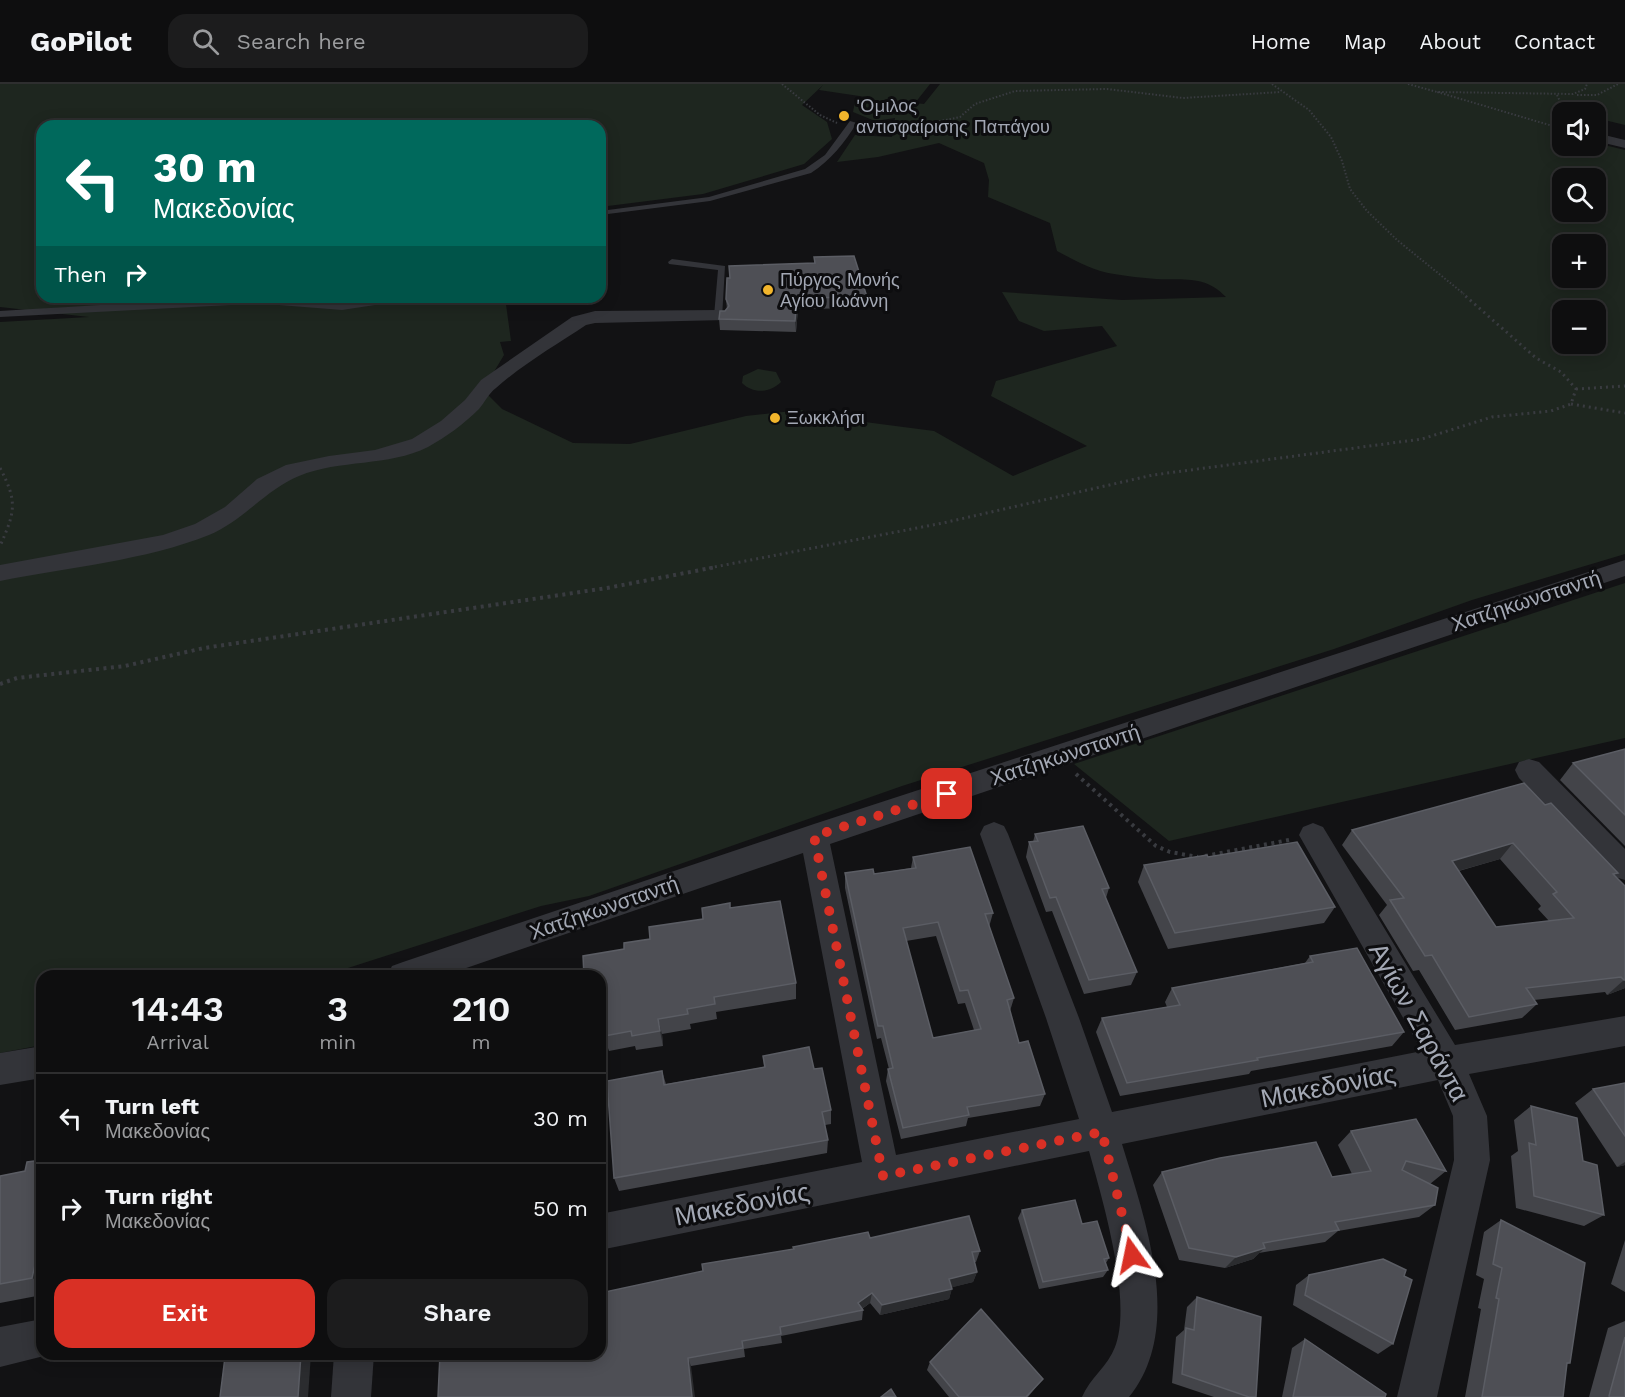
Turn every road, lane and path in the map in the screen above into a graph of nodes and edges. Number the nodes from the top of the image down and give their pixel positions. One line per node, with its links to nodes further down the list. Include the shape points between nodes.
1 (782, 84): 11 (path, via 820,115 837,123)
2 (1272, 84): 6 (path)
3 (1408, 84): 7 (path)
4 (1587, 84): 8 (path)
5 (1618, 84): 8 (path, via 1597,95)
6 (1282, 92): 11 (path, via 1183,98 1107,89 1015,92 975,104 960,117 926,124); 25 (path, via 1309,110 1331,137 1350,189 1367,211 1536,358 1561,372)
7 (1437, 92): 9 (path); 12 (path)
8 (1573, 94): 9 (path)
9 (1556, 95): 10 (path)
10 (1560, 102)
11 (854, 123): 15 (lane, via 822,164 808,171 710,199)
12 (1552, 126)
13 (1606, 139): 14 (street)
14 (1625, 144)
15 (606, 212)
16 (672, 262): 17 (lane)
17 (722, 268): 18 (lane); 23 (lane)
18 (734, 268)
19 (243, 303): 22 (lane)
20 (286, 303): 21 (lane, via 351,306)
21 (367, 303)
22 (0, 314)
23 (719, 316): 31 (street, via 595,317 579,321 488,384 448,425 419,443 378,456 294,470 264,484 233,512 203,529 167,542)
24 (1625, 387): 25 (path)
25 (1576, 389): 26 (path)
26 (1571, 404): 27 (path); 32 (path, via 1551,411 1492,417 1422,439 1154,475 943,523 607,588 298,633 124,666 17,678)
27 (1625, 413)
28 (0, 468): 29 (path, via 17,506)
29 (0, 546)
30 (1625, 568): 33 (street, Χατζηκωνσταντή)
31 (0, 573)
32 (0, 684)
33 (1058, 757): 36 (path, via 1156,846 1170,852 1208,856); 37 (street, Χατζηκωνσταντή)
34 (1530, 770): 38 (street)
35 (994, 834): 44 (street)
36 (1313, 835): 41 (street, Αγίων Σαράντα)
37 (814, 836): 39 (street, Χατζηκωνσταντή); 45 (street)
38 (1625, 868)
39 (421, 970)
40 (1625, 1031): 41 (street, Μακεδονίας)
41 (1447, 1062): 44 (street, Μακεδονίας); 52 (street, Αγίων Σαράντα, via 1470,1116 1472,1160)
42 (36, 1063): 43 (street)
43 (0, 1069)
44 (1102, 1132): 45 (street, Μακεδονίας); 51 (street, via 1138,1288 1137,1338 1128,1368)
45 (883, 1176): 46 (street, Μακεδονίας)
46 (606, 1231)
47 (36, 1340): 48 (street)
48 (0, 1347)
49 (354, 1360): 50 (street)
50 (351, 1397)
51 (1102, 1397)
52 (1417, 1397)

